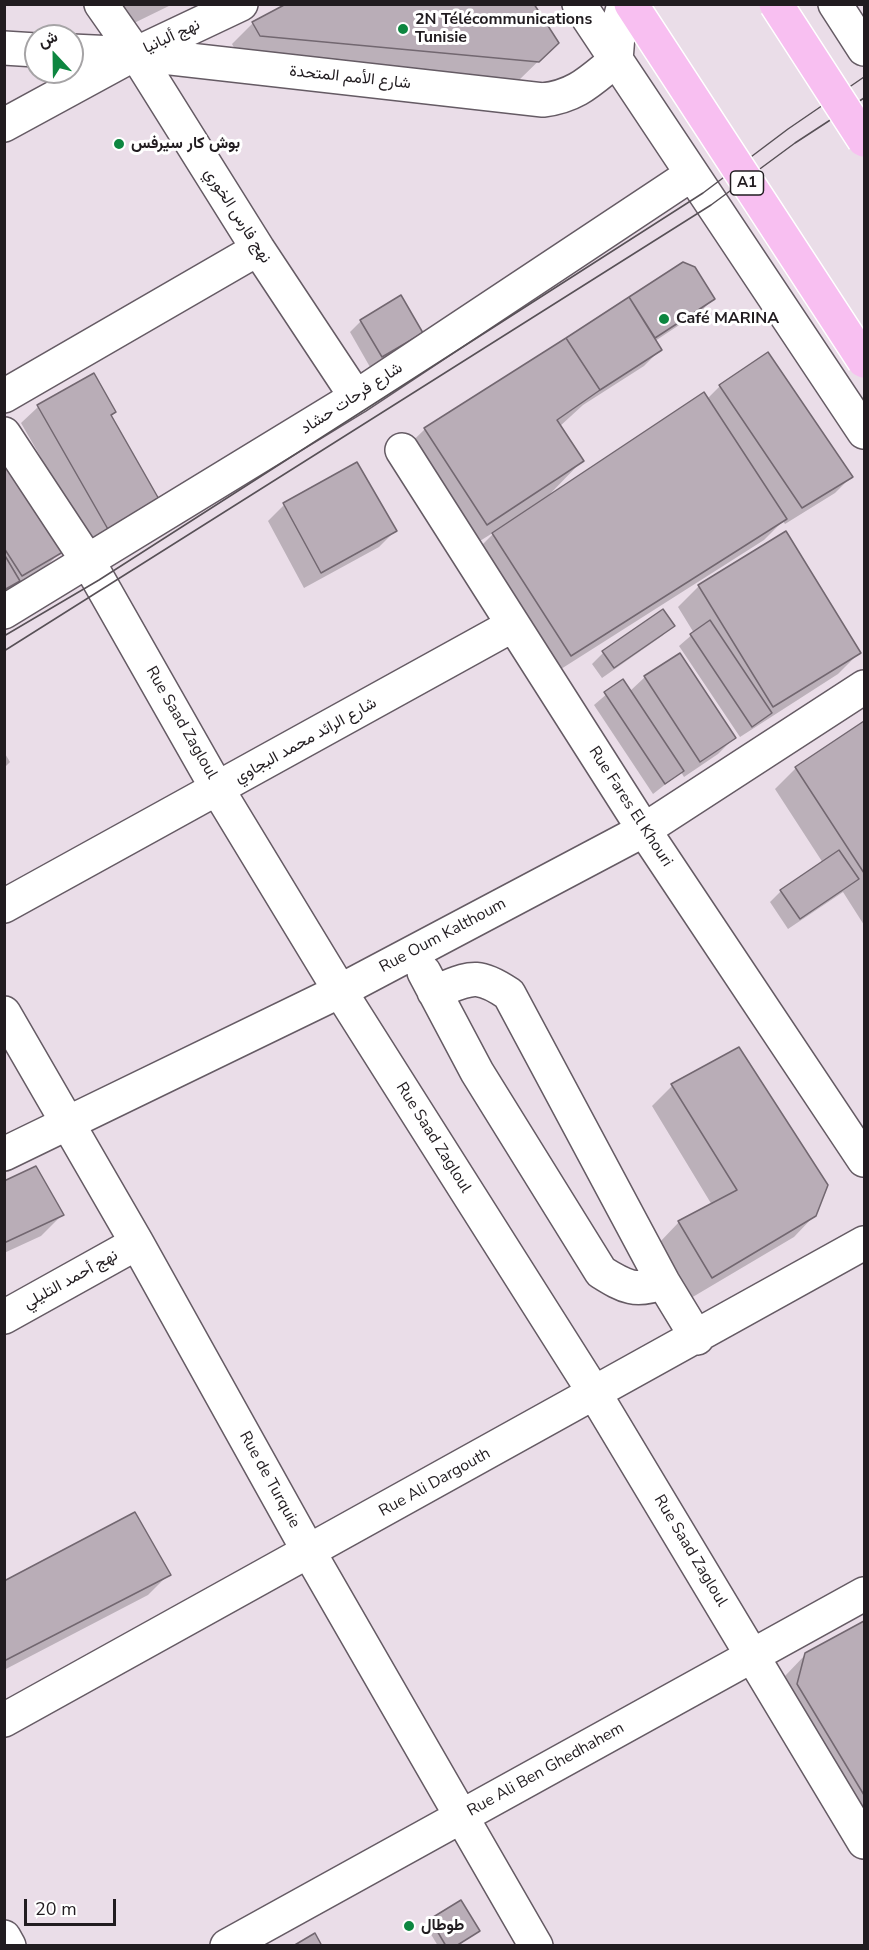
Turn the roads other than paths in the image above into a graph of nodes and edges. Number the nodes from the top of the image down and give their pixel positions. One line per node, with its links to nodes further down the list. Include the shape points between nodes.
1 (101, 4): 12 (street, نهج فارس الخوري)
2 (241, 4): 12 (street, نهج ألبانيا)
3 (579, 4): 13 (street)
4 (624, 4): 13 (street)
5 (631, 4): 18 (highway, A1, bridge)
6 (776, 4): 15 (highway, bridge)
7 (835, 4): 10 (street)
8 (4, 48): 9 (street)
9 (24, 49)
10 (864, 49)
11 (84, 52): 12 (street, شارع الأمم المتحدة)
12 (136, 54): 13 (street, شارع الأمم المتحدة, via 543,100 564,98 579,90); 14 (street, نهج ألبانيا); 17 (street, نهج فارس الخوري)
13 (616, 60): 16 (street)
14 (4, 125)
15 (864, 141)
16 (692, 174): 20 (street, شارع فرحات حشاد); 21 (street)
17 (258, 249): 19 (street); 20 (street, نهج فارس الخوري)
18 (864, 361)
19 (4, 396)
20 (356, 397): 24 (street, شارع فرحات حشاد)
21 (864, 432)
22 (4, 434): 24 (street, Rue Saad Zagloul)
23 (402, 450): 26 (street, Rue Fares El Khouri)
24 (89, 563): 25 (street, شارع فرحات حشاد); 28 (street, Rue Saad Zagloul)
25 (4, 612)
26 (513, 625): 28 (street, شارع الرائد محمد البجاوي); 29 (street, Rue Fares El Khouri)
27 (864, 687): 29 (street, Rue Oum Kalthoum)
28 (218, 790): 30 (street, شارع الرائد محمد البجاوي); 32 (street, Rue Saad Zagloul)
29 (644, 830): 31 (street, Rue Oum Kalthoum); 37 (street, Rue Fares El Khouri)
30 (4, 906)
31 (413, 952): 32 (street, Rue Oum Kalthoum); 33 (street)
32 (340, 991): 35 (street, Rue Oum Kalthoum); 43 (street, Rue Saad Zagloul)
33 (434, 992): 40 (street, via 477,1072 601,1272 622,1286 646,1289); 40 (street, via 470,979 489,980 509,994)
34 (4, 1013): 35 (street, Rue de Turquie)
35 (67, 1122): 36 (street, Rue Oum Kalthoum); 38 (street, Rue de Turquie)
36 (4, 1154)
37 (864, 1160)
38 (137, 1243): 41 (street, نهج أحمد التليلي); 44 (street, Rue de Turquie)
39 (864, 1243): 42 (street, Rue Ali Dargouth)
40 (663, 1282): 42 (street)
41 (4, 1317)
42 (696, 1338): 43 (street, Rue Ali Dargouth)
43 (595, 1395): 44 (street, Rue Ali Dargouth); 46 (street, Rue Saad Zagloul)
44 (309, 1552): 47 (street, Rue Ali Dargouth); 48 (street, Rue de Turquie)
45 (864, 1594): 46 (street, Rue Ali Ben Ghedhahem)
46 (752, 1655): 48 (street, Rue Ali Ben Ghedhahem); 49 (street, Rue Saad Zagloul)
47 (4, 1720)
48 (463, 1816): 52 (street, Rue Ali Ben Ghedhahem); 53 (street, Rue de Turquie)
49 (864, 1842)
50 (4, 1937): 51 (street)
51 (9, 1946)
52 (227, 1946)
53 (537, 1946)

